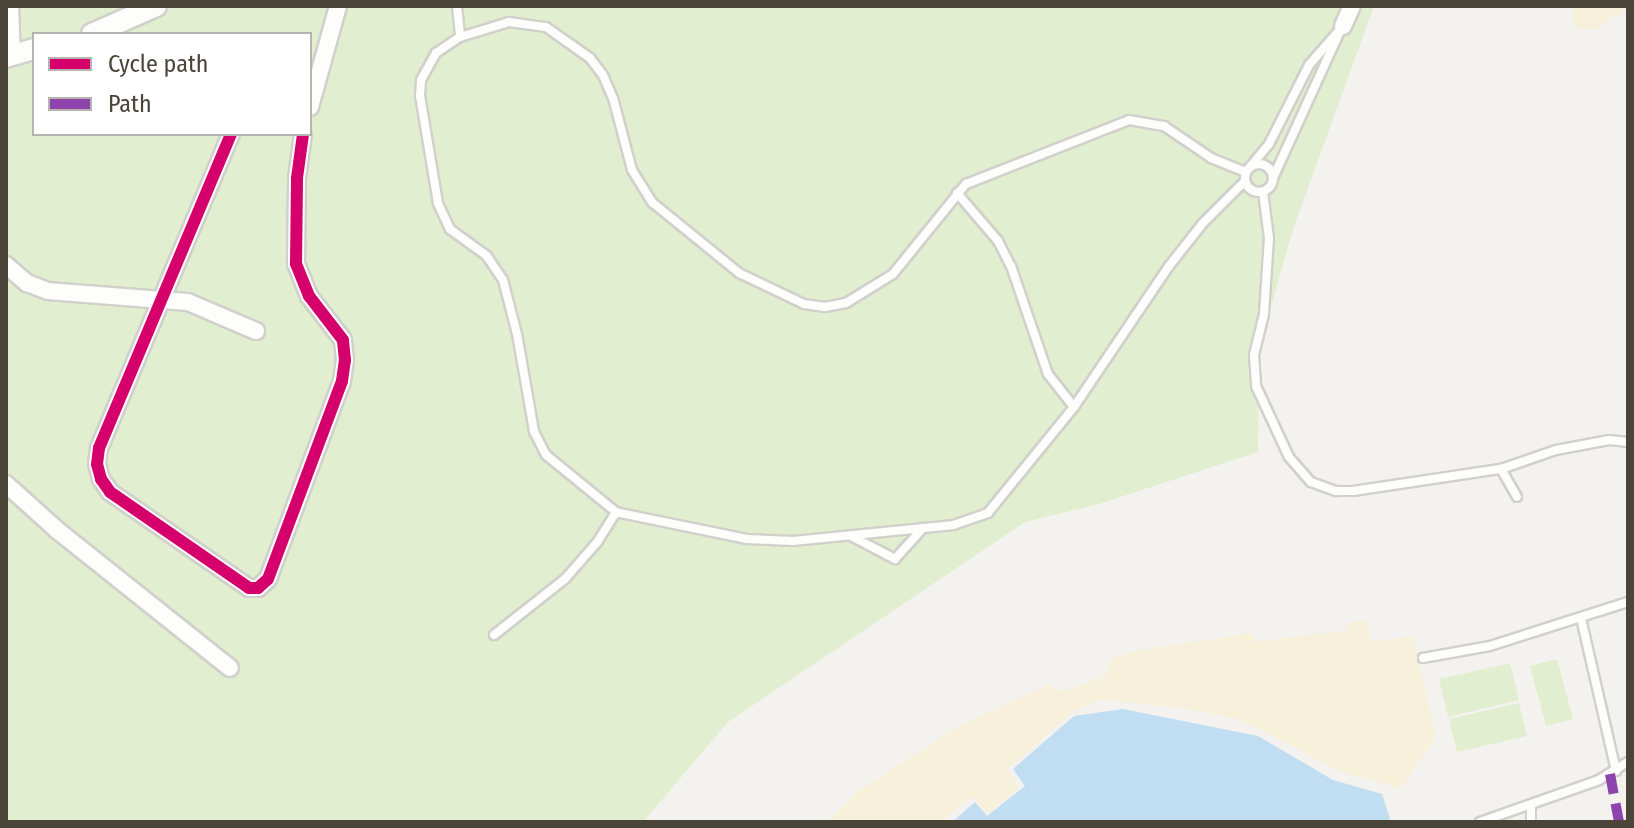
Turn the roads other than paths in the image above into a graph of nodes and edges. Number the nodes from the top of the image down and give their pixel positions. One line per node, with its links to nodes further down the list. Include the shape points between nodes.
1 (10, 6): 10 (street)
2 (156, 6): 7 (street)
3 (338, 6): 11 (street)
4 (457, 6): 8 (lane)
5 (1352, 6): 6 (street)
6 (1343, 26): 14 (lane, via 1309,65 1276,132); 15 (lane)
7 (97, 32)
8 (460, 37): 17 (lane, via 526,22 546,27 590,58 613,98 632,170 653,203 739,273 804,304 846,303 872,290 893,274); 26 (lane, via 436,53 421,80 438,203 450,229 487,256 503,280 539,443 557,465)
9 (32, 50): 10 (street)
10 (9, 56)
11 (312, 101)
12 (230, 136): 19 (street)
13 (303, 136): 19 (street, via 296,264 309,296 343,340 345,360 342,381 268,579 258,588 249,588 110,492 101,479 99,448)
14 (1247, 174): 15 (lane, via 1262,164); 16 (lane, via 1254,192); 17 (lane, via 1211,158 1164,126 1129,120 976,179); 21 (lane, via 1169,266)
15 (1273, 178): 16 (lane)
16 (1263, 192): 23 (lane, via 1269,238 1264,314 1254,355 1256,386 1300,470 1311,482 1336,491)
17 (957, 193): 21 (lane, via 998,241 1048,374)
18 (6, 265): 19 (street, via 27,283 48,291)
19 (164, 299): 20 (street, via 188,302)
20 (256, 331)
21 (1074, 407): 27 (lane, via 988,513 964,523)
22 (1628, 442): 23 (lane, via 1609,440 1556,450)
23 (1501, 469): 25 (lane)
24 (6, 484): 33 (street)
25 (1517, 497)
26 (616, 512): 28 (lane, via 747,539); 31 (lane, via 565,579)
27 (923, 528): 28 (lane); 28 (lane, via 895,559)
28 (850, 535)
29 (1628, 602): 30 (lane)
30 (1581, 618): 32 (lane, via 1490,646); 35 (lane)
31 (494, 635)
32 (1423, 658)
33 (230, 668)
34 (1628, 762): 35 (lane)
35 (1616, 771): 36 (lane)
36 (1531, 805): 37 (lane); 38 (lane)
37 (1480, 822)
38 (1531, 822)

